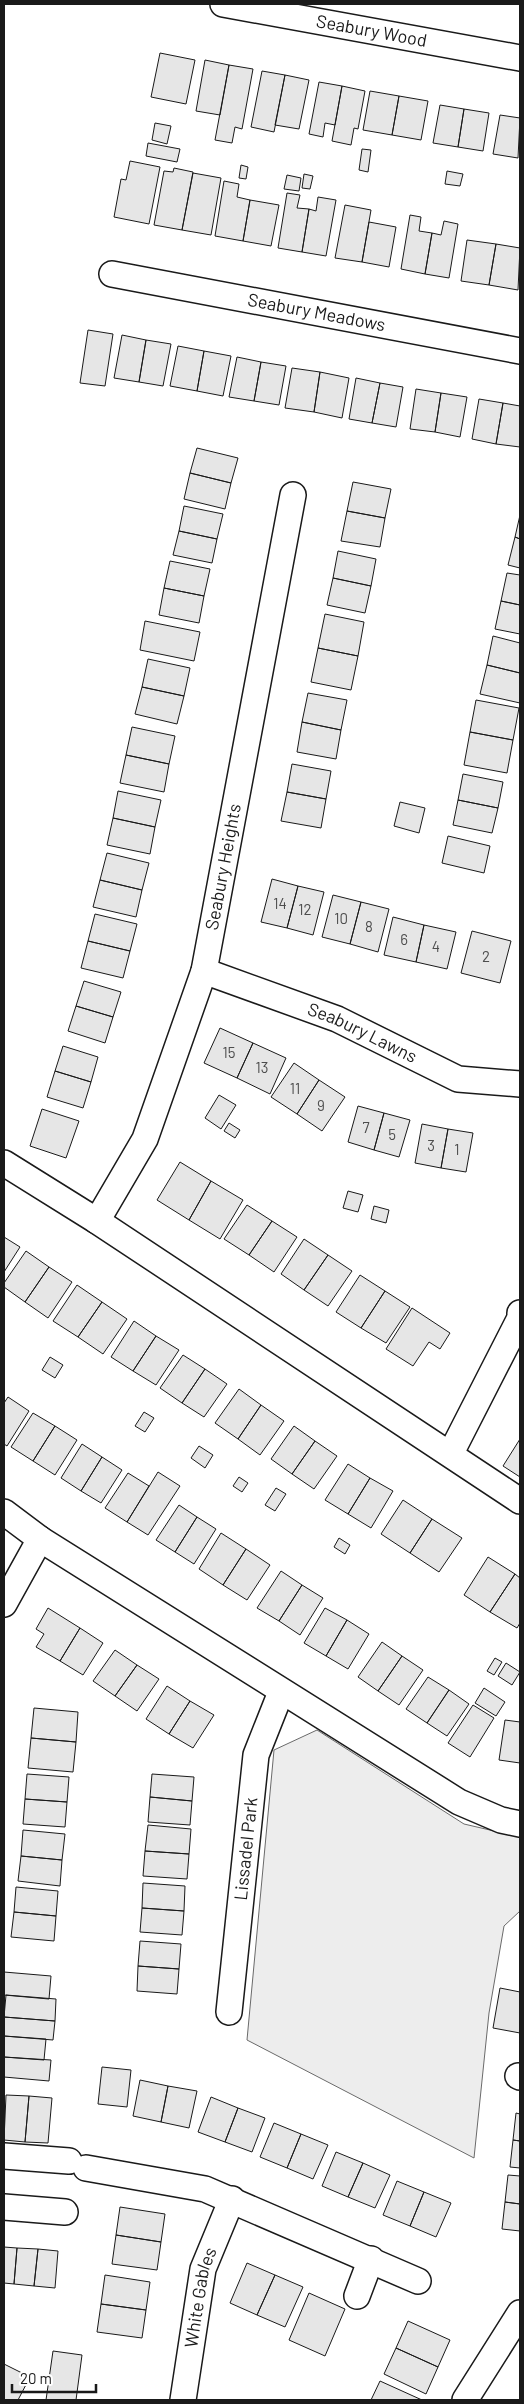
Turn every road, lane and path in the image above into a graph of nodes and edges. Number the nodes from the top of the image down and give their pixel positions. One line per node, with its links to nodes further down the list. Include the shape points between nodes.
1 (223, 4): 2 (street, Seabury Wood)
2 (520, 58)
3 (112, 274): 4 (street, Seabury Meadows)
4 (520, 351)
5 (293, 495): 6 (street, Seabury Heights)
6 (204, 971): 7 (street, Seabury Lawns, via 337,1019 458,1079); 9 (street, Seabury Heights, via 145,1139)
7 (520, 1084)
8 (4, 1163): 9 (street)
9 (97, 1221): 11 (street)
10 (520, 1312): 11 (street, via 520,1318)
11 (451, 1453): 12 (street)
12 (520, 1501)
13 (4, 1512): 14 (street)
14 (40, 1538): 15 (street); 16 (street)
15 (4, 1604)
16 (281, 1692): 17 (street, via 459,1802 501,1820); 18 (street, Lissadel Park, via 256,1755)
17 (520, 1824)
18 (229, 2012)
19 (4, 2156): 20 (street, via 77,2164 206,2189)
20 (232, 2199): 23 (street); 27 (street, White Gables, via 203,2269)
21 (4, 2207): 22 (street)
22 (65, 2212)
23 (371, 2259): 24 (street); 25 (street)
24 (418, 2281)
25 (357, 2296)
26 (520, 2313): 28 (street)
27 (183, 2400)
28 (465, 2400)

